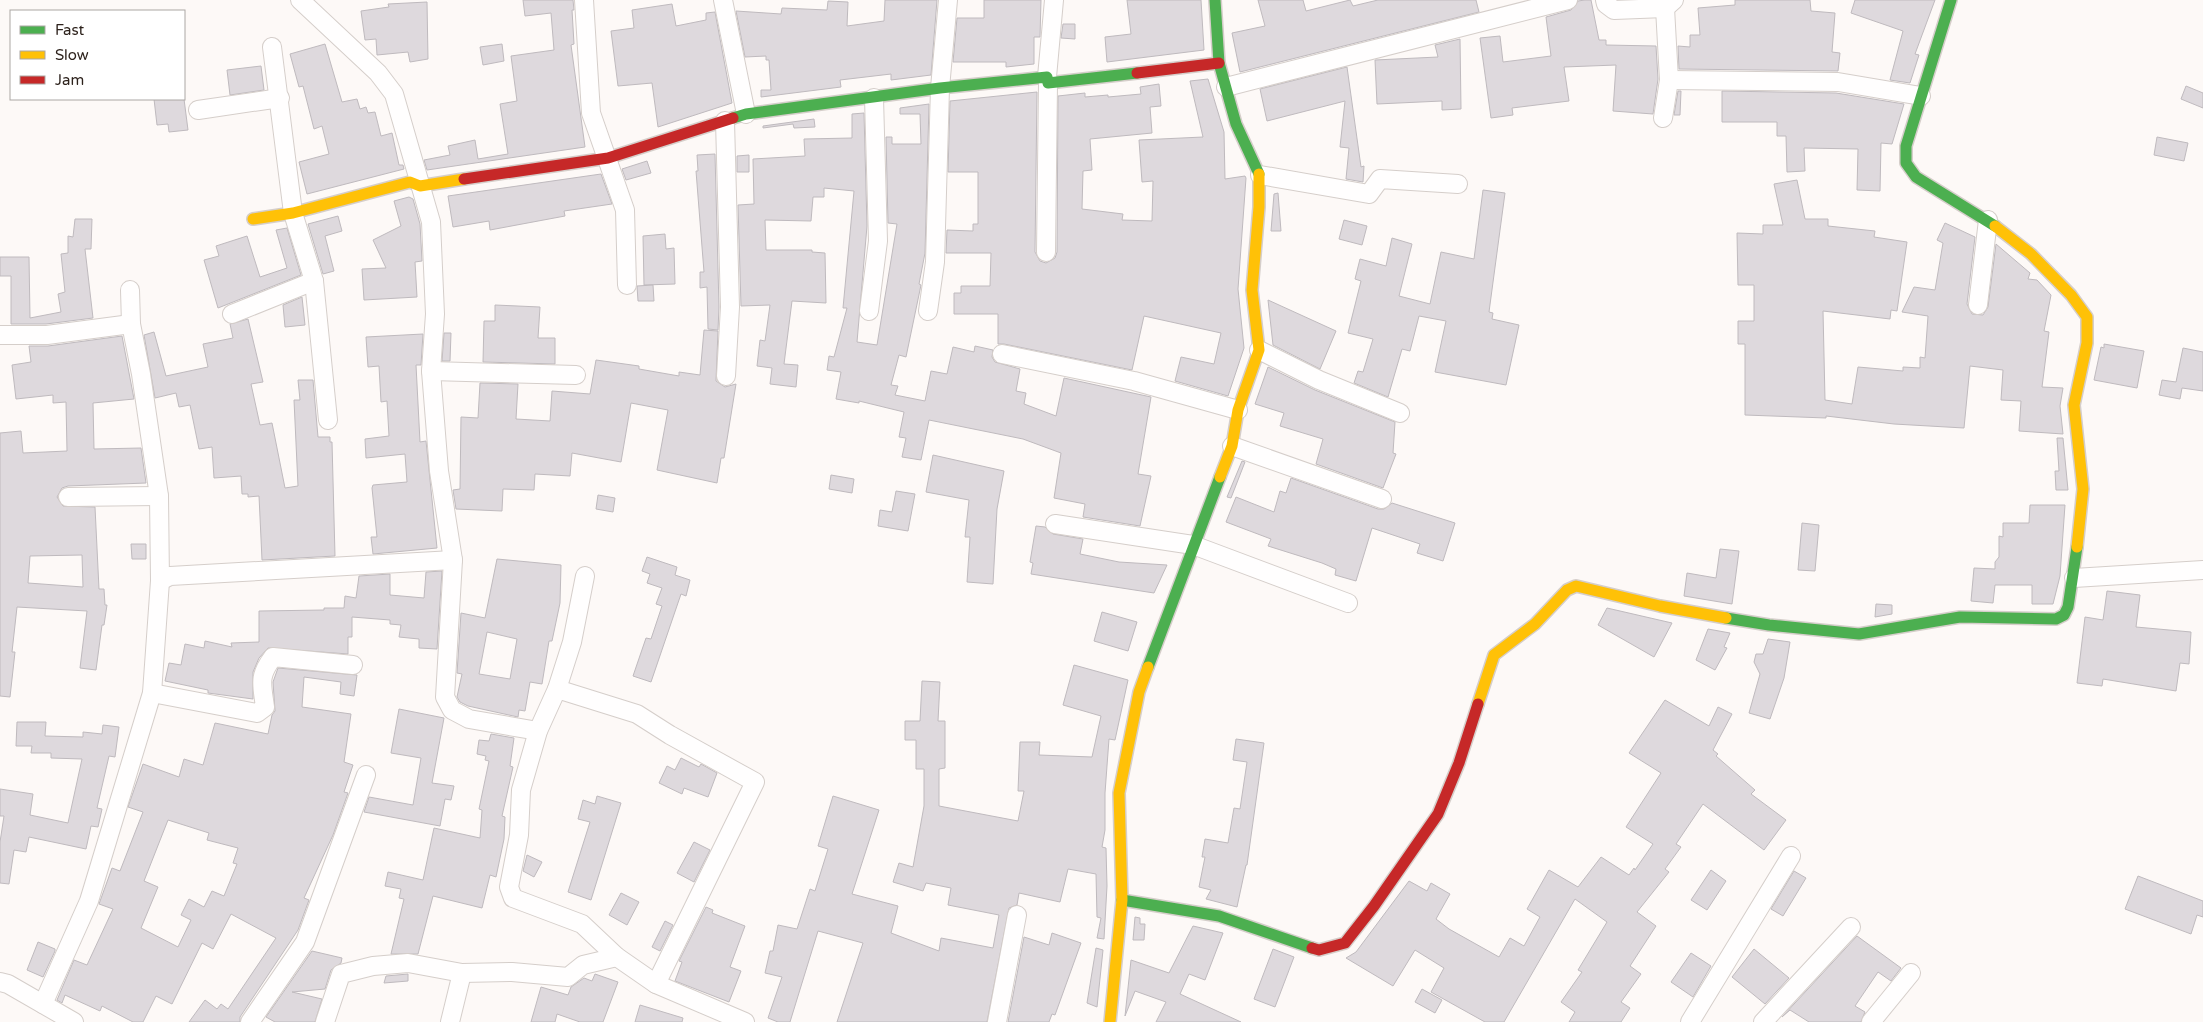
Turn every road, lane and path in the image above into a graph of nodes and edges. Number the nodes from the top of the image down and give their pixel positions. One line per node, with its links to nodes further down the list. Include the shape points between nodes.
1 (300, 0): 27 (street, via 378,73 394,94)
2 (584, 0): 24 (street, via 591,113)
3 (723, 0): 21 (street)
4 (948, 0): 15 (street)
5 (1054, 0): 13 (street)
6 (1216, 0): 12 (street)
7 (1568, 0): 16 (street)
8 (1605, 0): 10 (street, via 1614,10)
9 (1951, 0): 17 (street)
10 (1670, 4): 14 (street)
11 (272, 47): 18 (street)
12 (1219, 63): 13 (street); 16 (street)
13 (1047, 80): 15 (street); 31 (street)
14 (1669, 80): 17 (street, via 1838,82); 22 (street)
15 (940, 88): 19 (street); 37 (street, via 935,262)
16 (1226, 88): 25 (street, via 1236,124)
17 (1921, 96): 30 (street, via 1906,146 1906,162 1916,178)
18 (280, 98): 20 (street); 28 (street)
19 (874, 98): 21 (street); 36 (street, via 878,241)
20 (198, 110)
21 (746, 114): 23 (street)
22 (1663, 118)
23 (725, 121): 24 (street); 45 (street, via 730,307)
24 (608, 158): 27 (street); 33 (street, via 625,210)
25 (1260, 176): 26 (street, via 1368,194 1380,179); 41 (street, via 1252,290)
26 (1458, 184)
27 (420, 186): 28 (street, via 410,182); 43 (street, via 431,222 435,314)
28 (293, 213): 29 (street); 32 (street)
29 (253, 219)
30 (1988, 220): 35 (street); 58 (street, via 2032,254 2087,317 2087,343 2074,405 2082,489)
31 (1046, 252)
32 (314, 281): 38 (street); 48 (street)
33 (627, 285)
34 (130, 290): 39 (street)
35 (1978, 305)
36 (869, 311)
37 (928, 311)
38 (232, 314)
39 (131, 324): 40 (street, via 47,335); 50 (street)
40 (0, 336)
41 (1259, 350): 46 (street); 47 (street, via 1319,380)
42 (1002, 354): 46 (street, via 1134,381)
43 (431, 371): 44 (street); 55 (street, via 439,471)
44 (576, 375)
45 (726, 376)
46 (1238, 410): 49 (street)
47 (1400, 413)
48 (328, 420)
49 (1232, 446): 52 (street); 54 (street)
50 (159, 496): 51 (street); 59 (street)
51 (68, 498)
52 (1382, 499)
53 (1055, 524): 54 (street)
54 (1192, 545): 60 (street); 67 (street, via 1137,702 1119,793)
55 (453, 560): 59 (street, via 170,576); 64 (street, via 445,697 452,710 470,719)
56 (2203, 570): 58 (street)
57 (584, 576): 62 (street, via 572,642)
58 (2074, 578): 67 (street, via 2068,607 2064,615 2056,619 1960,617 1859,634 1714,616 1576,586 1567,590 1535,624 1494,655 1459,763 1438,814 1345,943 1319,950 1219,916)
59 (160, 581): 63 (street)
60 (1348, 603)
61 (353, 665): 63 (street, via 273,657 263,670 266,707 257,713)
62 (557, 689): 64 (street); 74 (street, via 637,714 755,782)
63 (152, 693): 75 (street, via 89,901)
64 (538, 731): 70 (street, via 521,790 519,835 509,887 513,898 582,924)
65 (366, 776): 77 (street, via 305,942)
66 (1791, 856): 83 (street)
67 (1122, 900): 82 (street)
68 (1018, 915): 81 (street)
69 (1851, 927): 84 (street)
70 (617, 957): 71 (street, via 583,965 568,978 512,972); 74 (street)
71 (462, 973): 78 (street, via 408,963 373,966 341,974); 79 (street)
72 (1911, 974): 85 (street)
73 (0, 982): 75 (street)
74 (656, 984): 80 (street)
75 (43, 1004): 76 (street)
76 (74, 1022)
77 (250, 1022)
78 (325, 1022)
79 (450, 1022)
80 (745, 1022)
81 (997, 1022)
82 (1110, 1022)
83 (1690, 1022)
84 (1763, 1022)
85 (1871, 1022)

